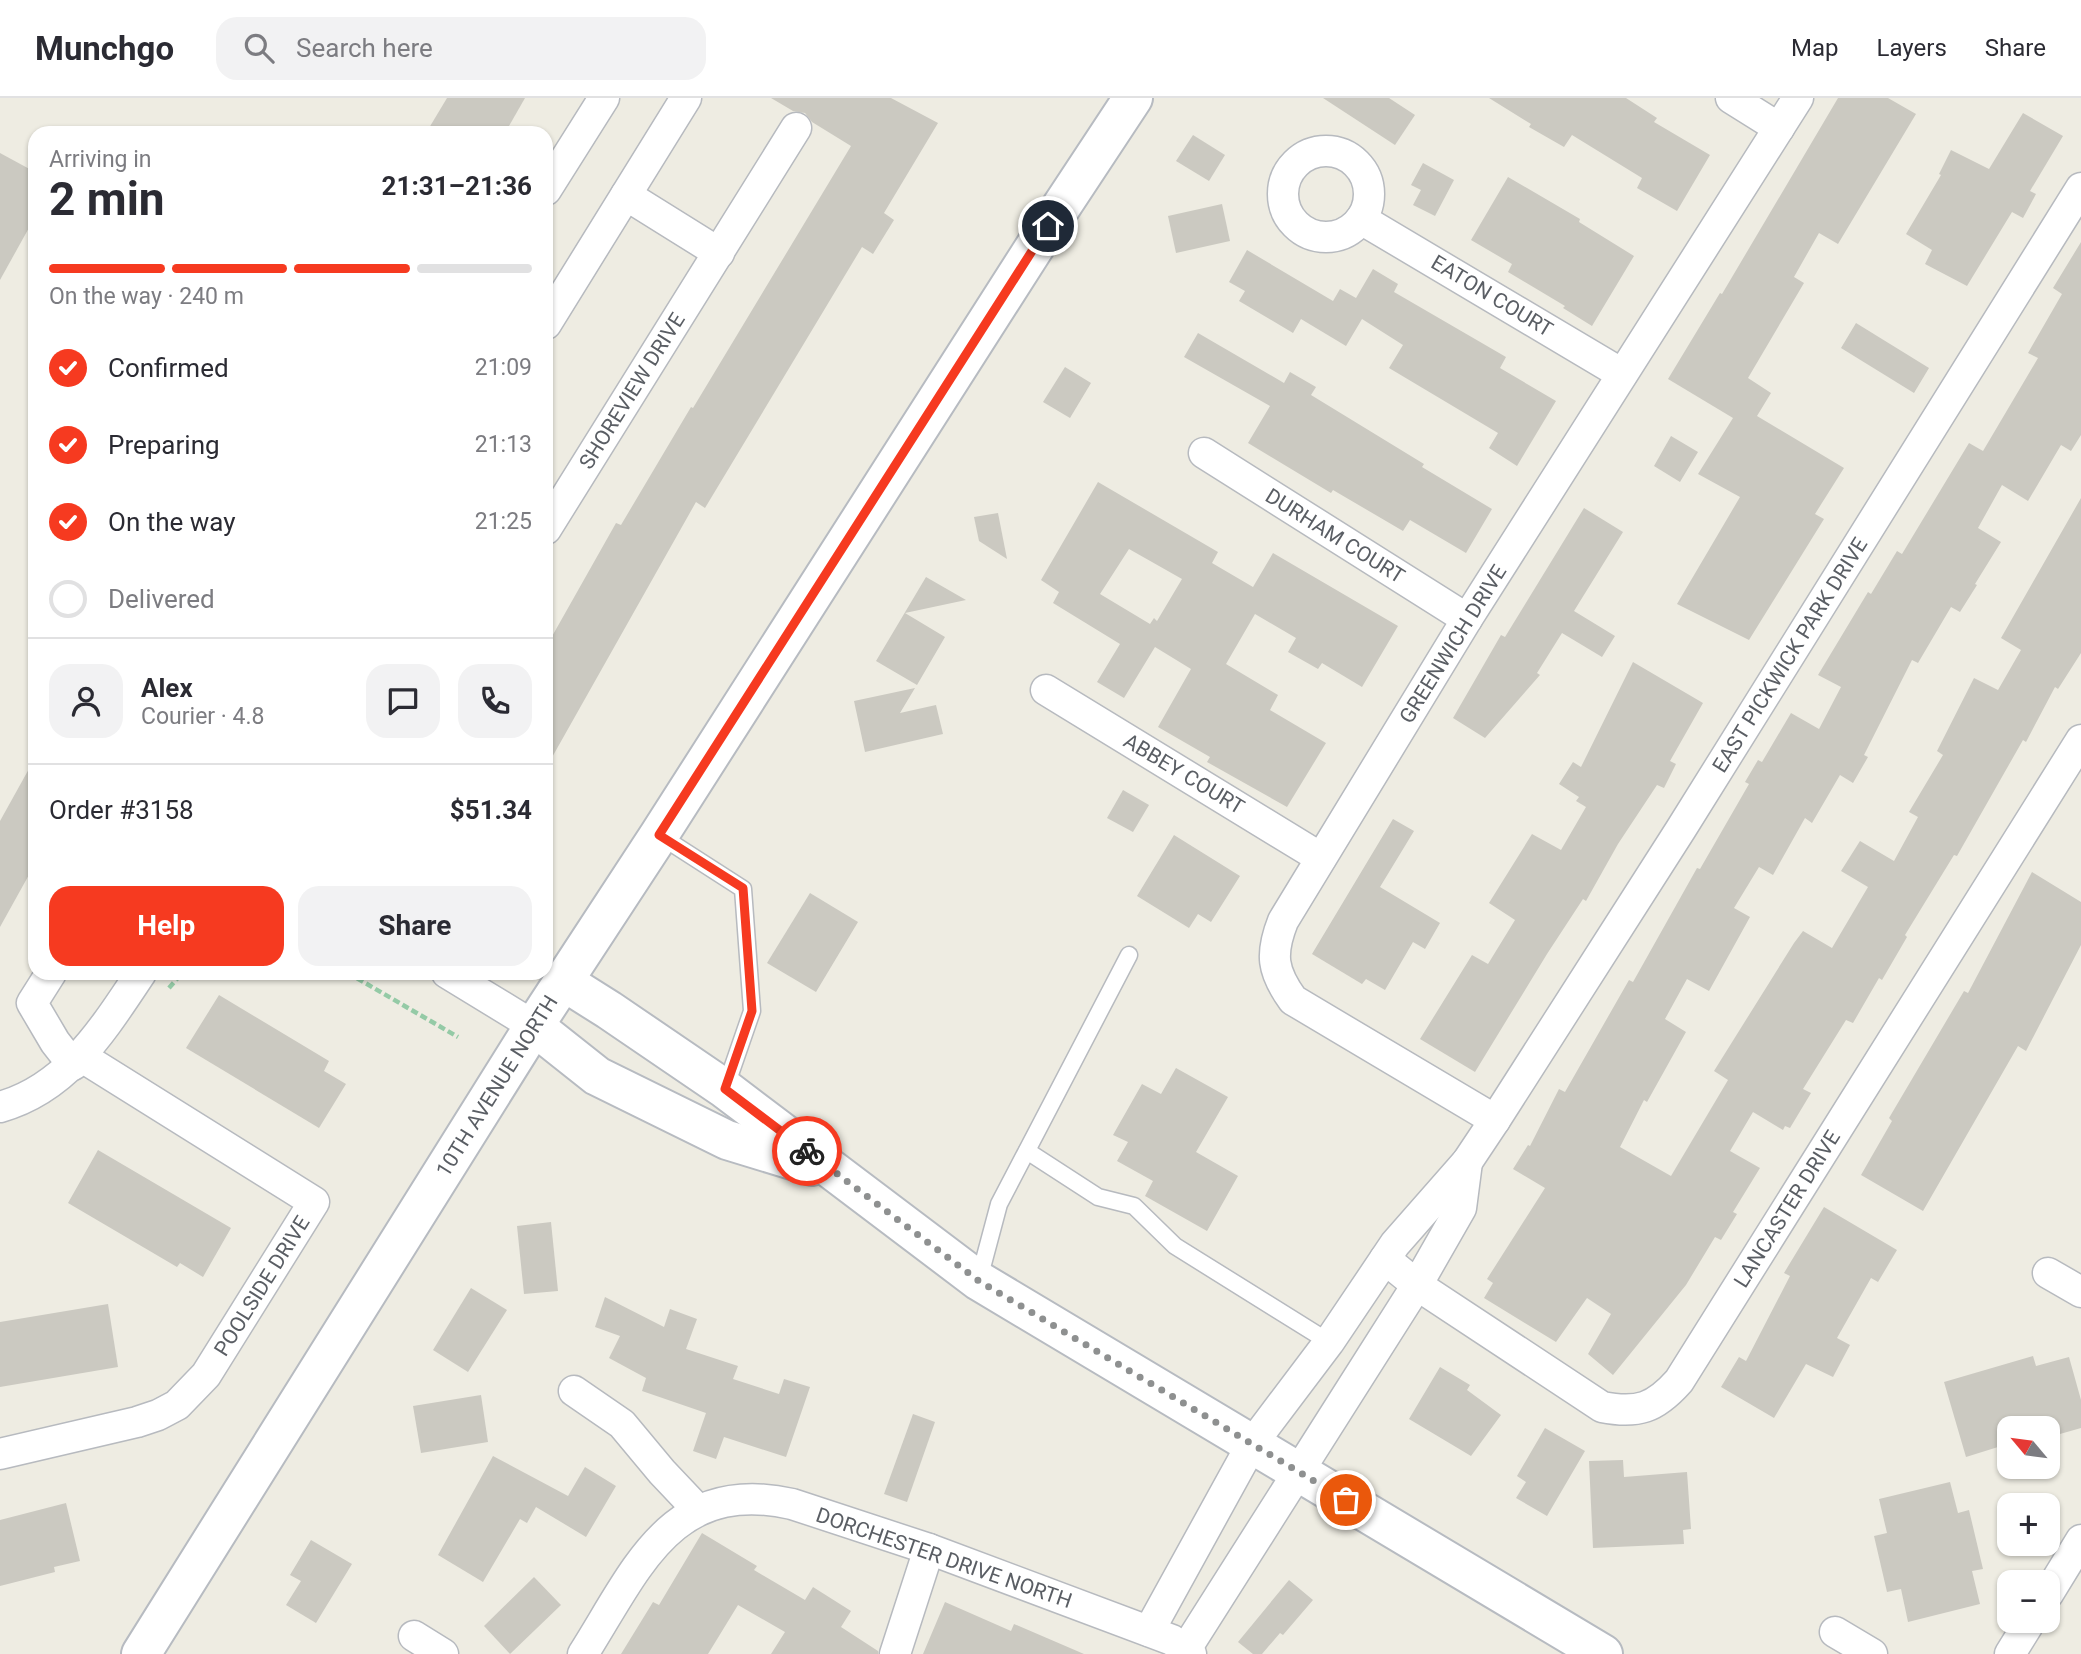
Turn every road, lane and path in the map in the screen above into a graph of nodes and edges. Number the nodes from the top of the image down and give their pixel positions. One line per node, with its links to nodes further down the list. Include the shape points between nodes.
1 (604, 98): 8 (street)
2 (686, 98): 10 (street)
3 (1133, 98): 20 (street, 10TH AVENUE NORTH)
4 (1731, 98): 7 (street)
5 (1798, 98): 7 (street, GREENWICH DRIVE)
6 (796, 128): 12 (street, SHOREVIEW DRIVE)
7 (1779, 128): 14 (street, GREENWICH DRIVE)
8 (553, 179)
9 (2081, 188): 33 (street, EAST PICKWICK PARK DRIVE)
10 (626, 195): 12 (street); 13 (street)
11 (1361, 219): 14 (street, EATON COURT)
12 (719, 253): 16 (street, SHOREVIEW DRIVE)
13 (553, 313)
14 (1622, 374): 17 (street, GREENWICH DRIVE)
15 (1204, 453): 17 (street, DURHAM COURT)
16 (553, 518)
17 (1466, 619): 21 (street, GREENWICH DRIVE)
18 (1046, 690): 21 (street, ABBEY COURT)
19 (2081, 740): 40 (street, LANCASTER DRIVE, via 1679,1381 1663,1399 1644,1408 1620,1411 1602,1407)
20 (659, 835): 23 (street, 10TH AVENUE NORTH); 31 (lane, via 743,888 752,1011)
21 (1321, 858): 33 (street, GREENWICH DRIVE, via 1275,941 1274,962 1280,982 1293,1000)
22 (1129, 954): 34 (lane)
23 (555, 977): 28 (street, 10TH AVENUE NORTH); 31 (street)
24 (47, 980): 30 (street, POOLSIDE DRIVE, via 32,1003 55,1042)
25 (136, 980): 30 (street)
26 (360, 980): 29 (path)
27 (458, 980): 28 (street)
28 (534, 1026): 36 (street, via 597,1076 727,1140); 56 (street, 10TH AVENUE NORTH)
29 (458, 1037)
30 (77, 1061): 32 (street, via 46,1086); 45 (street, POOLSIDE DRIVE, via 314,1202 206,1375 177,1405 137,1422)
31 (725, 1089): 36 (street)
32 (0, 1107)
33 (1495, 1120): 35 (street, EAST PICKWICK PARK DRIVE)
34 (1027, 1151): 39 (lane, via 999,1204); 42 (lane, via 1098,1197 1134,1206 1175,1246)
35 (1466, 1162): 37 (street, EAST PICKWICK PARK DRIVE); 40 (street, via 1461,1208)
36 (837, 1174): 39 (street)
37 (1385, 1259): 40 (street, LANCASTER DRIVE); 42 (street, EAST PICKWICK PARK DRIVE)
38 (2048, 1273): 41 (street)
39 (979, 1281): 44 (street)
40 (1417, 1285): 46 (street)
41 (2081, 1292)
42 (1329, 1342): 44 (street, EAST PICKWICK PARK DRIVE)
43 (574, 1391): 47 (street, via 622,1424)
44 (1252, 1444): 46 (street); 51 (street, EAST PICKWICK PARK DRIVE)
45 (0, 1454)
46 (1300, 1472): 55 (street); 60 (street)
47 (698, 1510): 49 (street, DORCHESTER DRIVE NORTH, via 724,1501 769,1499); 58 (street, DORCHESTER DRIVE NORTH, via 660,1538)
48 (2081, 1540): 50 (street)
49 (929, 1549): 51 (street, DORCHESTER DRIVE NORTH); 59 (street)
50 (2060, 1574)
51 (1149, 1631): 55 (street, DORCHESTER DRIVE NORTH)
52 (1835, 1632): 61 (street)
53 (2023, 1633): 62 (street)
54 (414, 1636): 57 (street)
55 (1188, 1651)
56 (141, 1654)
57 (443, 1654)
58 (583, 1654)
59 (895, 1654)
60 (1603, 1654)
61 (1872, 1654)
62 (2010, 1654)

